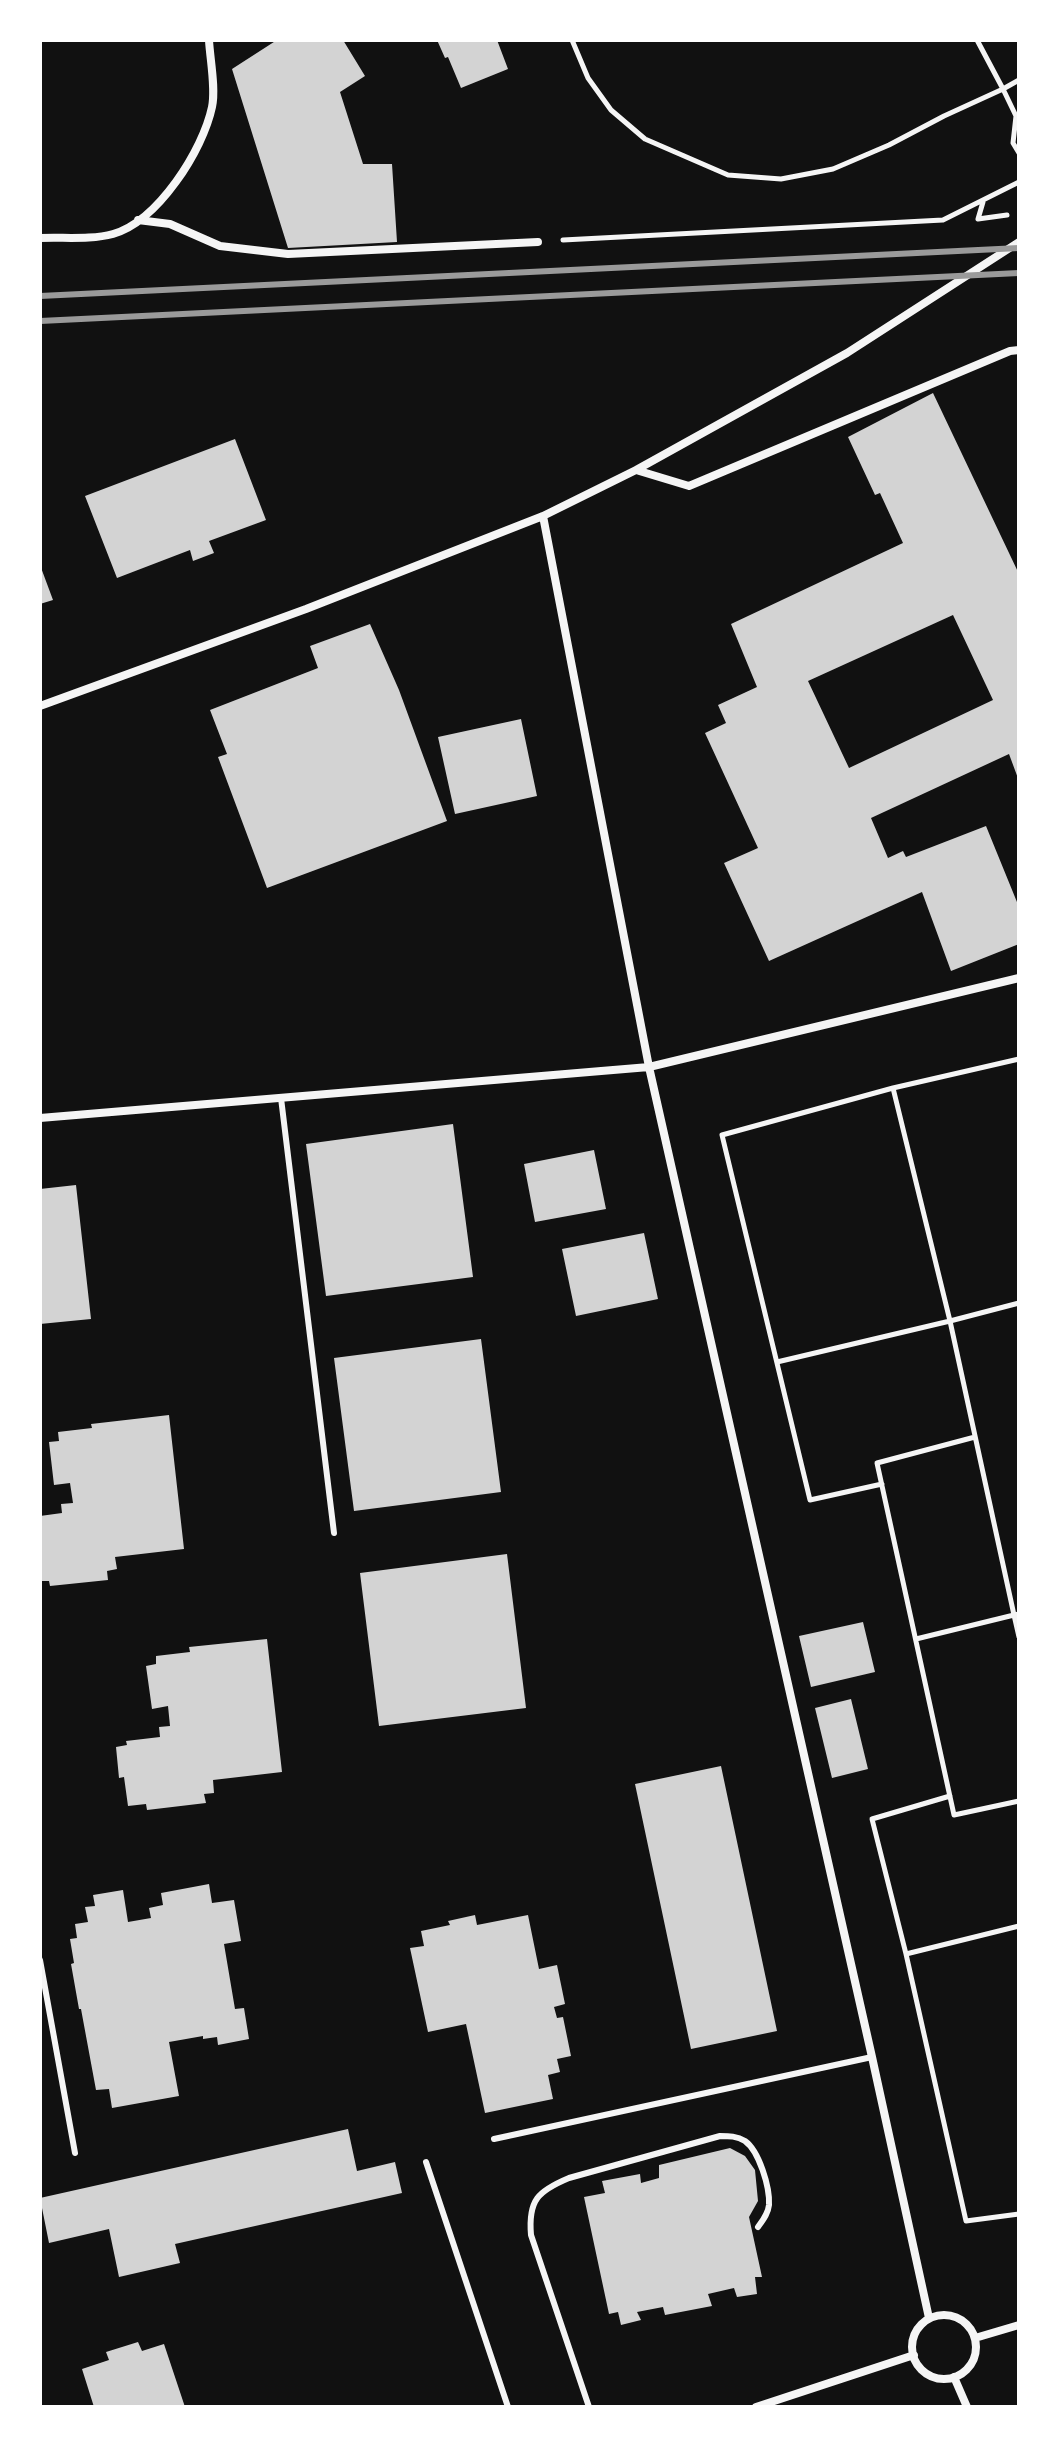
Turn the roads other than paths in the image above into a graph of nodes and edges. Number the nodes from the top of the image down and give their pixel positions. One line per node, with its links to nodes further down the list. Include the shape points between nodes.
1 (209, 40): 2 (street, via 212,106 196,153 169,191)
2 (138, 220): 3 (street, via 117,233); 4 (street, via 170,224 220,246 288,254)
3 (40, 238)
4 (538, 242)
5 (1019, 242): 7 (street, via 847,353)
6 (1019, 350): 7 (street, via 689,486)
7 (636, 470): 8 (street)
8 (543, 516): 9 (street); 11 (street)
9 (40, 706)
10 (1019, 978): 11 (street)
11 (649, 1067): 12 (street); 16 (street)
12 (281, 1098): 13 (street); 14 (lane)
13 (40, 1118)
14 (334, 1533)
15 (40, 1960): 18 (lane)
16 (872, 2057): 17 (lane); 21 (street)
17 (494, 2139)
18 (75, 2153)
19 (426, 2162): 26 (lane)
20 (758, 2227): 27 (lane, via 769,2204 760,2159 734,2136 569,2178 539,2195 532,2206 531,2235)
21 (929, 2318): 23 (street, via 957,2317); 24 (street, via 915,2334)
22 (1019, 2325): 23 (street)
23 (975, 2338): 25 (street, via 974,2358)
24 (914, 2355): 25 (street, via 932,2376); 28 (street)
25 (954, 2377): 29 (street)
26 (508, 2407)
27 (589, 2407)
28 (756, 2407)
29 (967, 2407)

